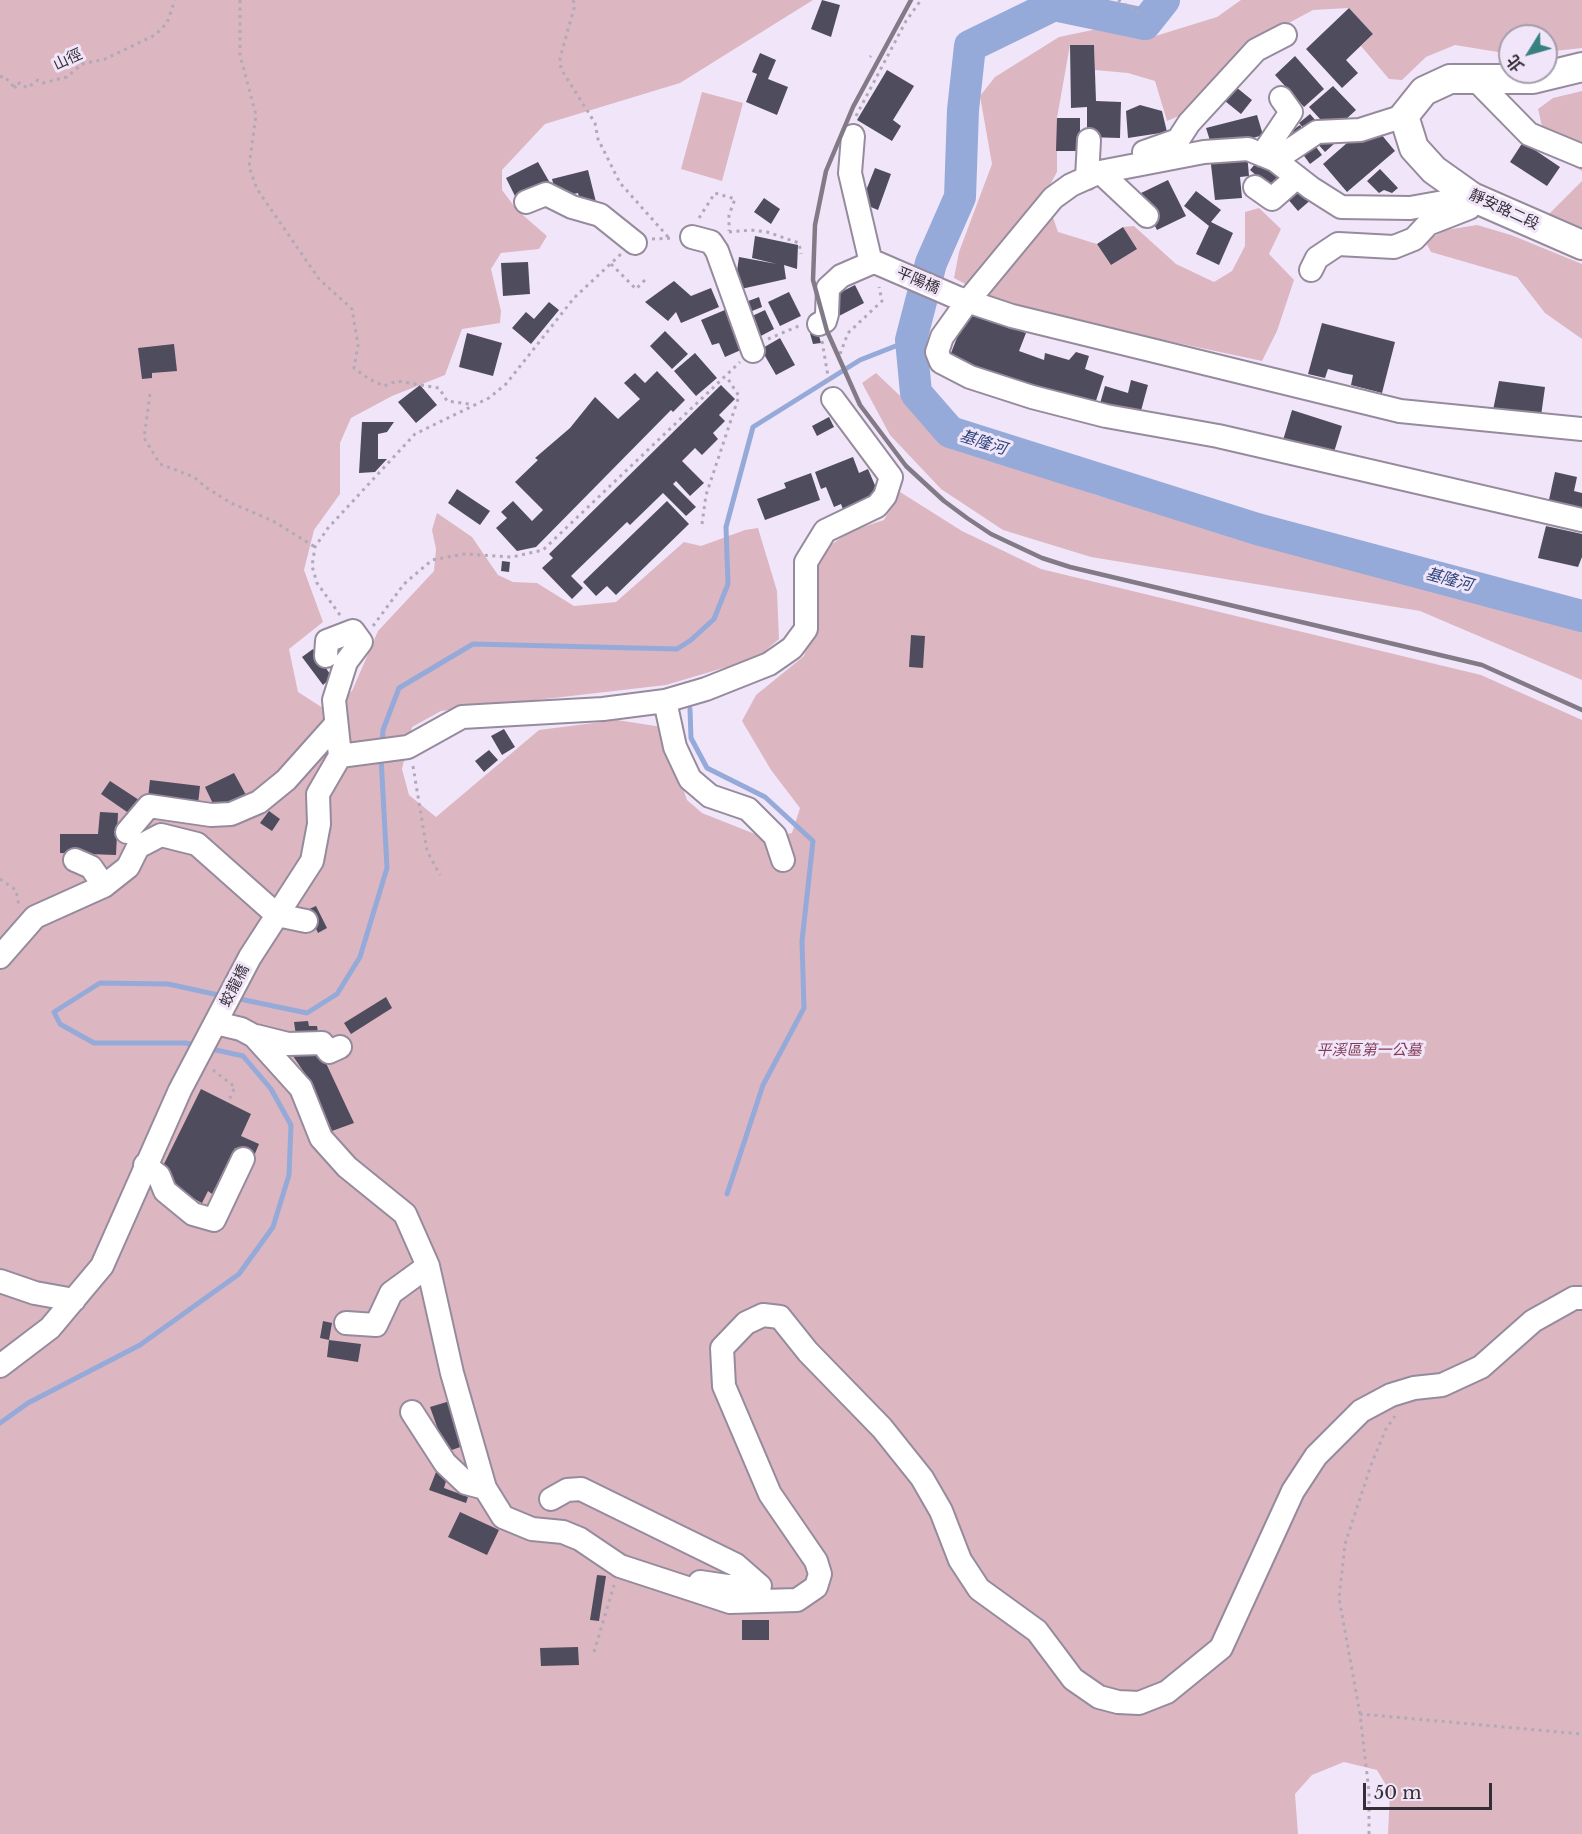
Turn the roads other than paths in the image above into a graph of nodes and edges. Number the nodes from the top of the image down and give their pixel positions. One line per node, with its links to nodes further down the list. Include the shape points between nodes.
1 (1285, 35): 10 (street, via 1256,50 1178,140)
2 (1582, 67): 3 (main road, via 1533,79)
3 (1476, 80): 5 (main road, via 1450,79 1424,91); 8 (street, via 1529,134)
4 (1281, 98): 9 (street, via 1291,112)
5 (1404, 116): 9 (street, via 1360,130 1317,132); 13 (main road, 靜安路二段, via 1414,148 1434,170)
6 (853, 136): 19 (street, via 850,173)
7 (1089, 140): 10 (street)
8 (1582, 156)
9 (1269, 158): 10 (street, via 1248,149 1204,152); 11 (street)
10 (1101, 173): 15 (street); 21 (street, via 1053,198)
11 (1297, 177): 12 (street, via 1272,199); 13 (street, via 1341,207 1410,208)
12 (1255, 187)
13 (1476, 200): 18 (main road, 靜安路二段); 20 (street, via 1428,224 1414,238 1394,247 1338,244 1317,258)
14 (526, 202): 17 (street, via 546,194 600,215)
15 (1147, 216)
16 (692, 237): 23 (street, via 711,242 717,251)
17 (635, 243)
18 (1582, 245)
19 (874, 263): 21 (street, 平陽橋); 22 (street, via 841,276 828,288 827,314)
20 (1311, 270)
21 (963, 300): 25 (street, 平陽橋, via 1104,341 1400,411); 26 (street, via 937,352 941,362 970,377 1106,416 1218,436)
22 (819, 324)
23 (753, 351)
24 (833, 399): 28 (street, via 891,477 885,496 877,506 825,531 806,562 806,629 792,648 769,664)
25 (1582, 429)
26 (1582, 520)
27 (326, 656): 29 (street, via 327,641 357,636 334,700)
28 (665, 701): 30 (street, via 603,709 462,717 408,747); 35 (street, via 675,747 690,778 710,796 748,809 775,836)
29 (336, 724): 30 (street); 31 (street, via 286,780 259,802 231,814)
30 (340, 756): 37 (street, 蛟龍橋, via 318,794 319,824 312,861)
31 (174, 809): 32 (street, via 149,806); 33 (street)
32 (127, 832)
33 (166, 836): 36 (street, via 138,847 128,867); 37 (street, via 197,844)
34 (75, 860): 36 (street, via 91,867)
35 (783, 860)
36 (104, 886): 39 (street, via 35,917)
37 (277, 915): 38 (street); 40 (street, 蛟龍橋)
38 (306, 921)
39 (0, 957)
40 (216, 1023): 41 (street); 44 (street, 蛟龍橋)
41 (254, 1036): 42 (street, via 288,1044 322,1043 329,1052); 45 (street, via 301,1088 321,1138 347,1167 405,1214)
42 (340, 1047)
43 (243, 1159): 44 (street, via 214,1220 193,1214 165,1191 159,1176)
44 (145, 1165): 47 (street, 蛟龍橋, via 102,1266)
45 (428, 1266): 49 (street, via 391,1293 376,1325); 52 (street, via 452,1372)
46 (0, 1281): 47 (street, via 35,1293)
47 (74, 1299): 50 (street, 蛟龍橋, via 50,1328)
48 (1582, 1299): 54 (street, via 1574,1298 1533,1321 1481,1367 1442,1385 1391,1395 1361,1411 1316,1456 1293,1491 1221,1648 1167,1692 1139,1703 1099,1697 1073,1680 1036,1631 979,1588 960,1560 941,1511 922,1478 882,1428 808,1352 780,1317 763,1315 746,1323 722,1348 724,1386 770,1494 816,1561 820,1574 816,1587 797,1600 730,1602)
49 (346, 1323)
50 (0, 1366)
51 (412, 1412): 52 (street, via 445,1463 466,1483)
52 (485, 1488): 54 (street, via 503,1518 532,1529 563,1532 620,1566)
53 (551, 1499): 54 (street, via 567,1490 581,1489 736,1565 760,1586 727,1586 658,1573)
54 (650, 1576)

